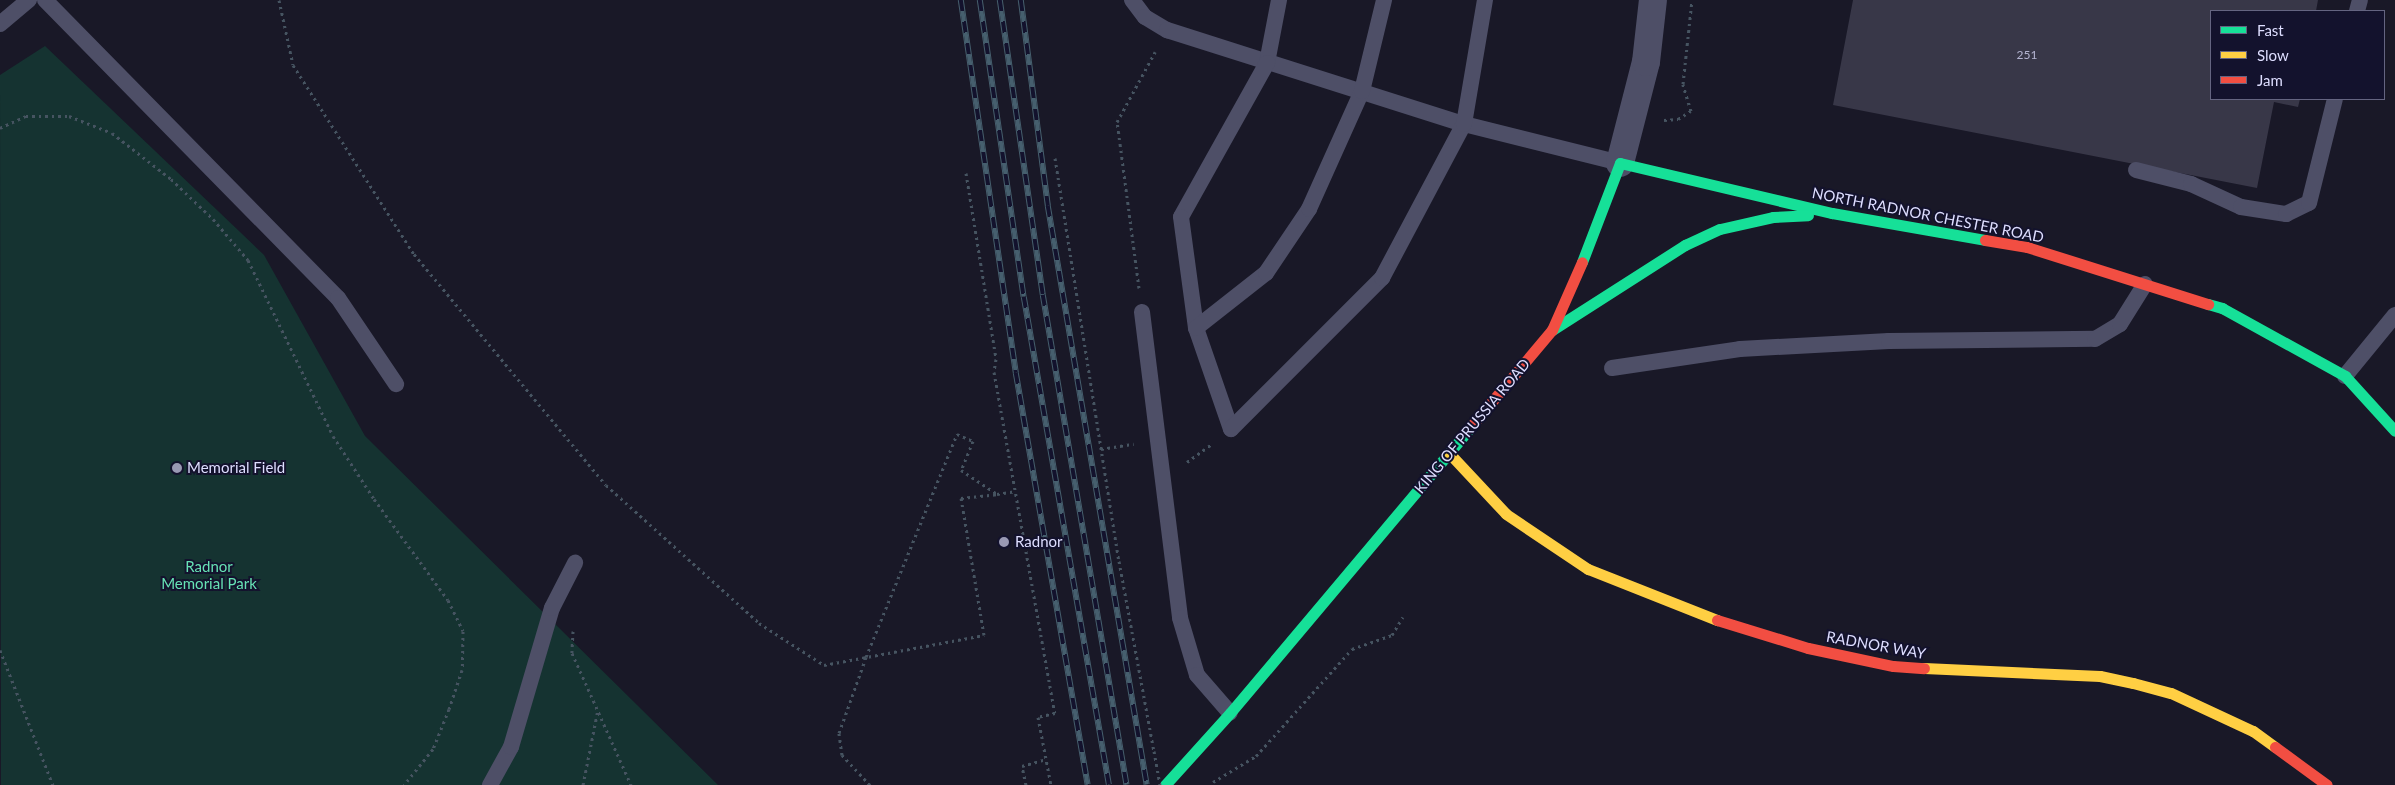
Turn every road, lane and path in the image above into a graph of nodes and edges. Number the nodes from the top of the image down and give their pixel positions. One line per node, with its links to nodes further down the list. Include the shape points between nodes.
1 (29, 0): 10 (lane)
2 (45, 0): 30 (lane, via 338,298)
3 (279, 0): 39 (path, via 293,65 414,254 606,485 759,623 824,665)
4 (1132, 0): 11 (lane, via 1145,17)
5 (1279, 0): 12 (lane)
6 (1384, 0): 13 (lane)
7 (1485, 0): 16 (lane)
8 (1653, 0): 15 (street, KING OF PRUSSIA ROAD, via 1646,62)
9 (1692, 0): 15 (path, via 1683,84 1690,111 1678,119)
10 (0, 24)
11 (1167, 30): 12 (lane); 24 (path, via 1116,122)
12 (1267, 63): 13 (lane); 26 (lane, via 1181,217)
13 (1362, 91): 16 (lane); 26 (lane, via 1309,209 1266,273)
14 (2336, 100): 20 (lane, via 2310,203 2286,214 2241,207 2191,184)
15 (1630, 123): 19 (street, KING OF PRUSSIA ROAD)
16 (1464, 124): 19 (lane); 26 (lane, via 1382,278 1231,429)
17 (0, 128): 45 (path, via 26,116 69,116 112,132 171,179 213,219 248,260 333,436 374,499 448,600 464,631 462,670 449,709 433,749)
18 (1054, 158): 52 (path, bridge, via 1116,542)
19 (1620, 163): 22 (main road, NORTH RADNOR CHESTER ROAD); 27 (main road, KING OF PRUSSIA ROAD, via 1595,233)
20 (2136, 170)
21 (966, 173): 33 (path, via 996,359 994,372)
22 (1832, 213): 23 (main road, NORTH RADNOR CHESTER ROAD, via 2027,247); 27 (main road, via 1773,218 1720,229 1684,245)
23 (2145, 284): 28 (lane, via 2120,324 2095,339 1889,341 1750,348); 29 (main road, NORTH RADNOR CHESTER ROAD, via 2222,308)
24 (1142, 312): 41 (lane, via 1180,618 1197,675)
25 (2395, 315): 29 (lane)
26 (1196, 328)
27 (1552, 330): 32 (main road, KING OF PRUSSIA ROAD)
28 (1612, 368)
29 (2345, 376): 31 (main road, NORTH RADNOR CHESTER ROAD)
30 (396, 384)
31 (2395, 430)
32 (1449, 453): 41 (main road, KING OF PRUSSIA ROAD); 54 (main road, RADNOR WAY, via 1506,514 1588,569 1696,614 1808,648 1893,666 2100,676 2133,682 2171,693 2254,731)
33 (1016, 491): 34 (path); 42 (path, via 1055,712 1038,717)
34 (997, 494): 39 (path, via 961,498 984,635); 39 (path, via 961,470 973,441 957,434)
35 (575, 563): 36 (lane)
36 (552, 608): 40 (path, via 574,633 572,653); 46 (lane, via 511,747)
37 (1403, 618): 43 (path, via 1392,635 1352,649 1256,756)
38 (0, 650): 44 (path)
39 (866, 657): 49 (path, via 840,732 842,755)
40 (598, 708): 47 (path); 48 (path)
41 (1230, 713): 53 (main road, KING OF PRUSSIA ROAD)
42 (1046, 759): 50 (path, via 1022,766); 51 (path)
43 (1212, 784)
44 (53, 785)
45 (404, 785)
46 (490, 785)
47 (583, 785)
48 (632, 785)
49 (870, 785)
50 (1026, 785)
51 (1051, 785)
52 (1160, 785)
53 (1165, 785)
54 (2327, 785)

